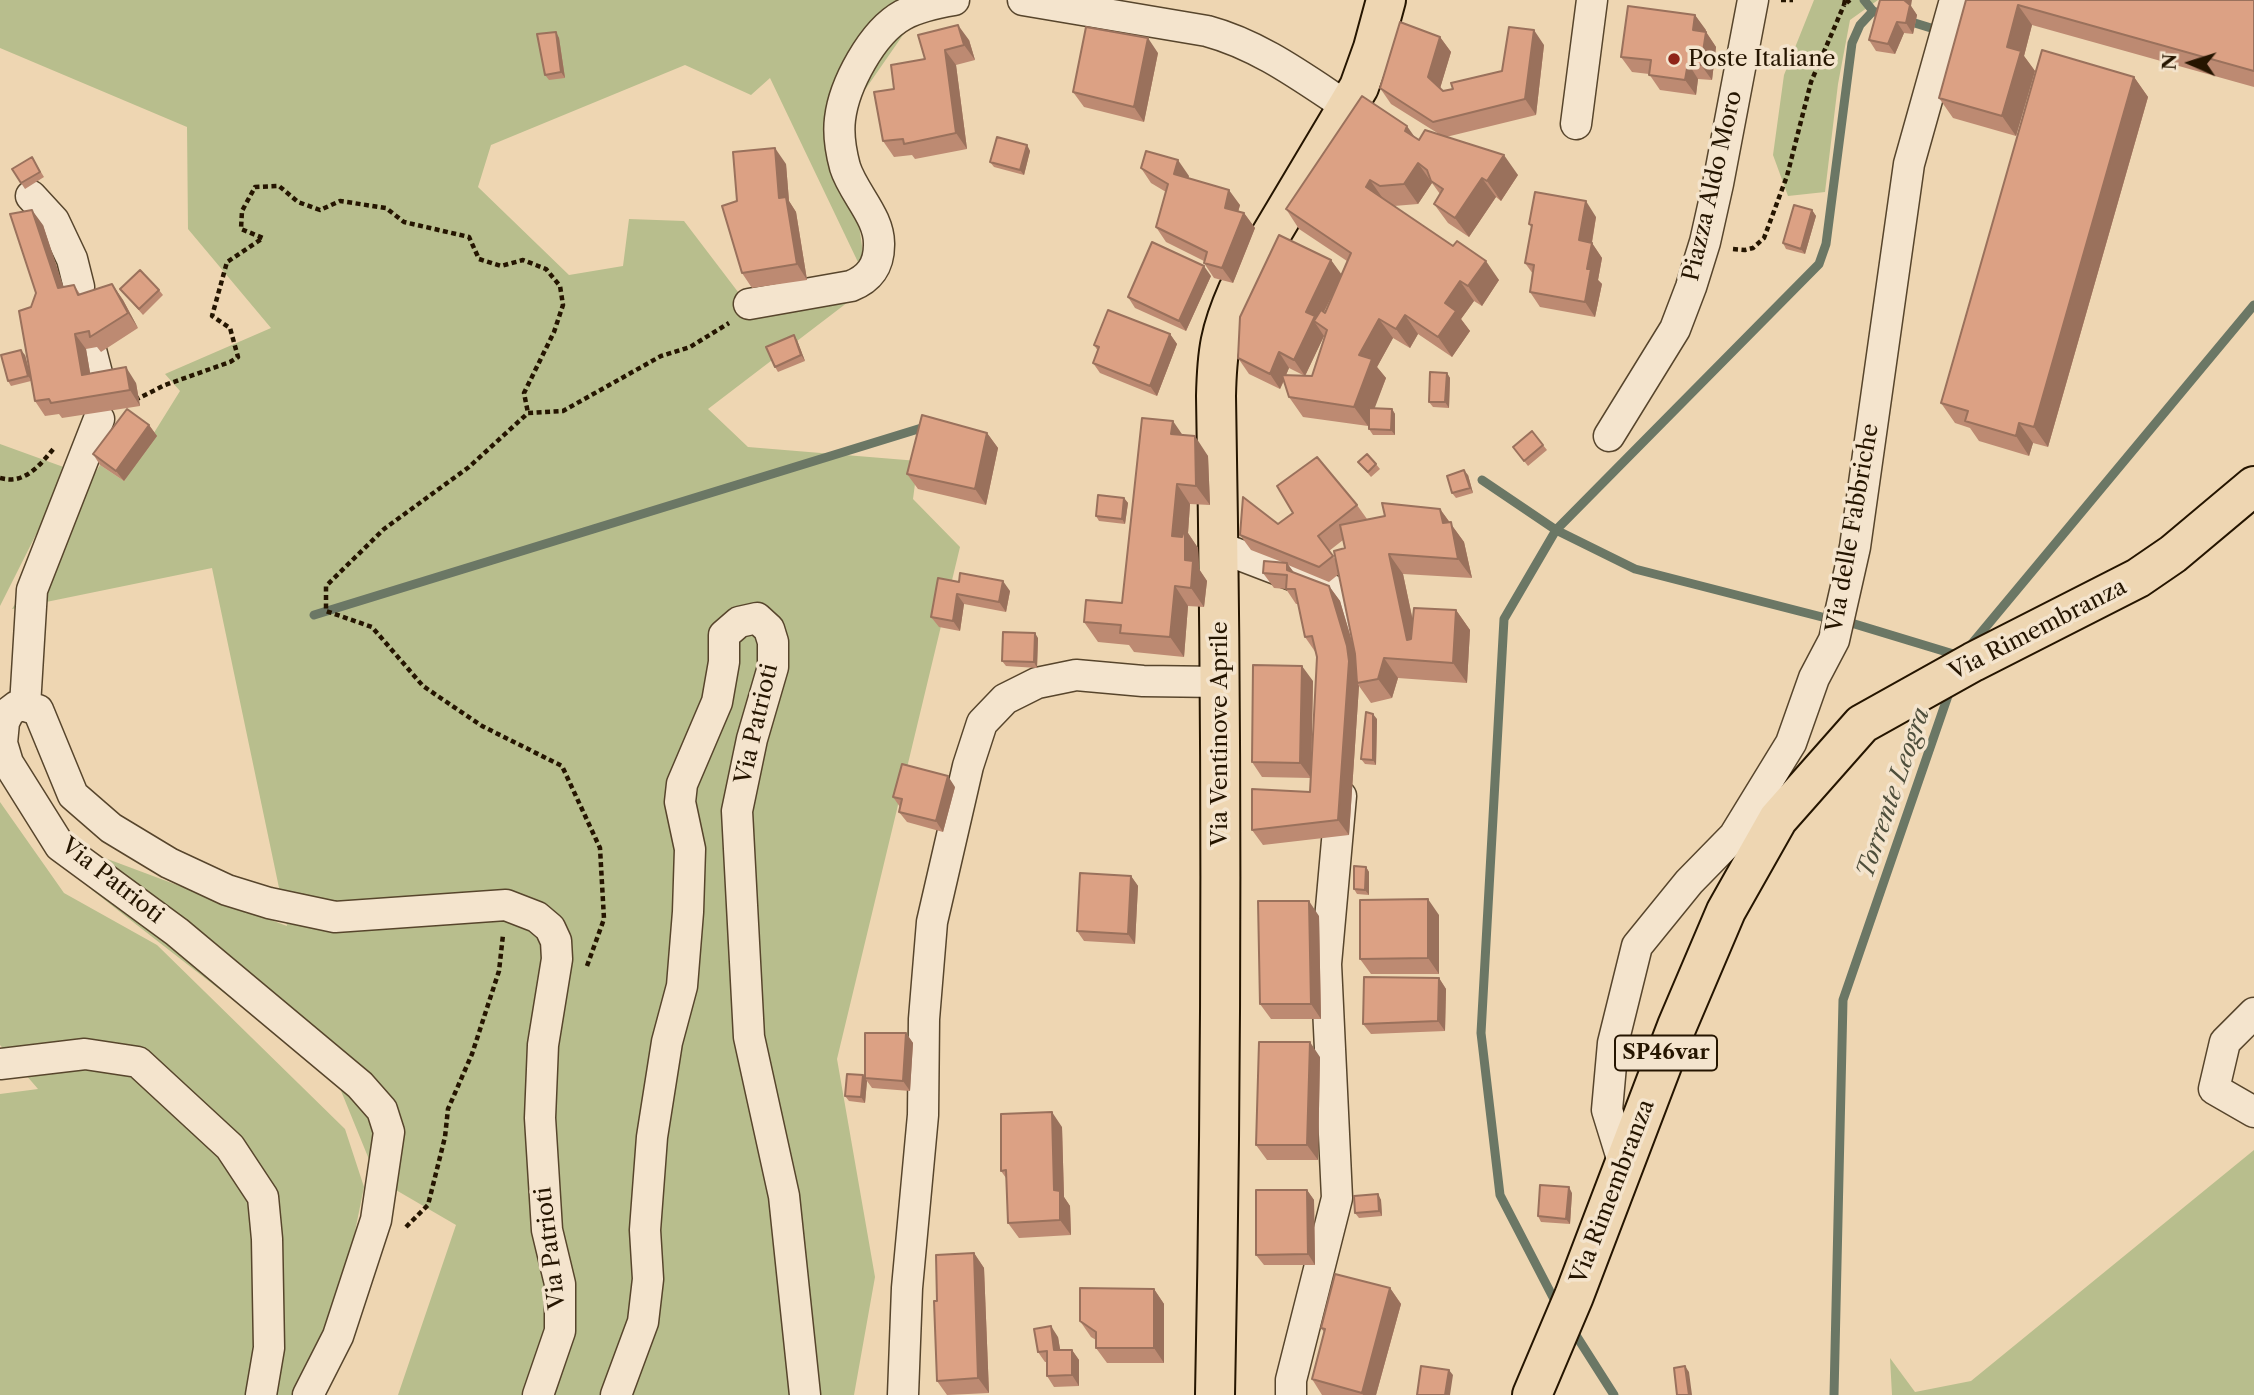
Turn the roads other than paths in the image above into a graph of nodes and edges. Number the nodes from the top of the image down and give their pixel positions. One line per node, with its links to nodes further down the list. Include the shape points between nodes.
1 (954, 0): 11 (street, via 916,9 886,27 851,80 844,101 840,119 846,171 878,231 880,245 871,273 851,286)
2 (1023, 0): 7 (street, via 1230,37 1269,56)
3 (1386, 0): 7 (main road, Via Ventinove Aprile, via 1359,87)
4 (1592, 0): 8 (street)
5 (1753, 0): 15 (street, Piazza Aldo Moro, via 1705,242 1675,329)
6 (1955, 0): 25 (street, Via delle Fabbriche, via 1909,164 1854,547 1834,640 1814,678 1791,743 1734,836 1637,946 1613,1043 1607,1110)
7 (1346, 106): 17 (main road, Via Ventinove Aprile, via 1224,321 1217,352 1216,396)
8 (1576, 124)
9 (31, 196): 10 (street, via 54,221)
10 (79, 286)
11 (749, 304)
12 (91, 350): 13 (street)
13 (99, 381)
14 (99, 419): 20 (street, via 32,590)
15 (1609, 436)
16 (2253, 489): 25 (main road, Via Rimembranza / SP46var, via 2138,578 1862,724 1778,818 1726,911)
17 (1219, 547): 18 (street, via 1339,593); 19 (main road, Via Ventinove Aprile)
18 (1347, 668)
19 (1221, 682): 31 (street, via 1076,675 1037,682 1005,699 982,723 932,922); 32 (main road, Via Ventinove Aprile, via 1221,1111)
20 (25, 706): 27 (street, Via Patrioti, via 9,712 2,743 8,763 60,846 177,932 360,1085 382,1110 389,1132 376,1220 338,1336); 28 (street, Via Patrioti, via 38,710 73,795 111,828 169,863 227,890 335,917 506,905 537,917 550,928 557,959 543,1045 540,1118 547,1230 560,1284 560,1331)
21 (1344, 767): 33 (street, via 1326,964 1337,1198)
22 (2254, 1013): 24 (street, via 2225,1042 2214,1089)
23 (0, 1064): 26 (street, via 85,1054 138,1062 230,1147 263,1197 269,1348)
24 (2254, 1112)
25 (1624, 1166): 34 (main road, Via Rimembranza / SP46var)
26 (261, 1395)
27 (308, 1395)
28 (538, 1395)
29 (616, 1395): 30 (street, Via Patrioti, via 643,1322 652,1137 667,1042 682,986 690,849 681,784 717,702 724,635 739,622 757,618 769,629 773,667 737,811 748,1024 784,1196)
30 (805, 1395)
31 (903, 1395)
32 (1215, 1395)
33 (1291, 1395)
34 (1532, 1395)

